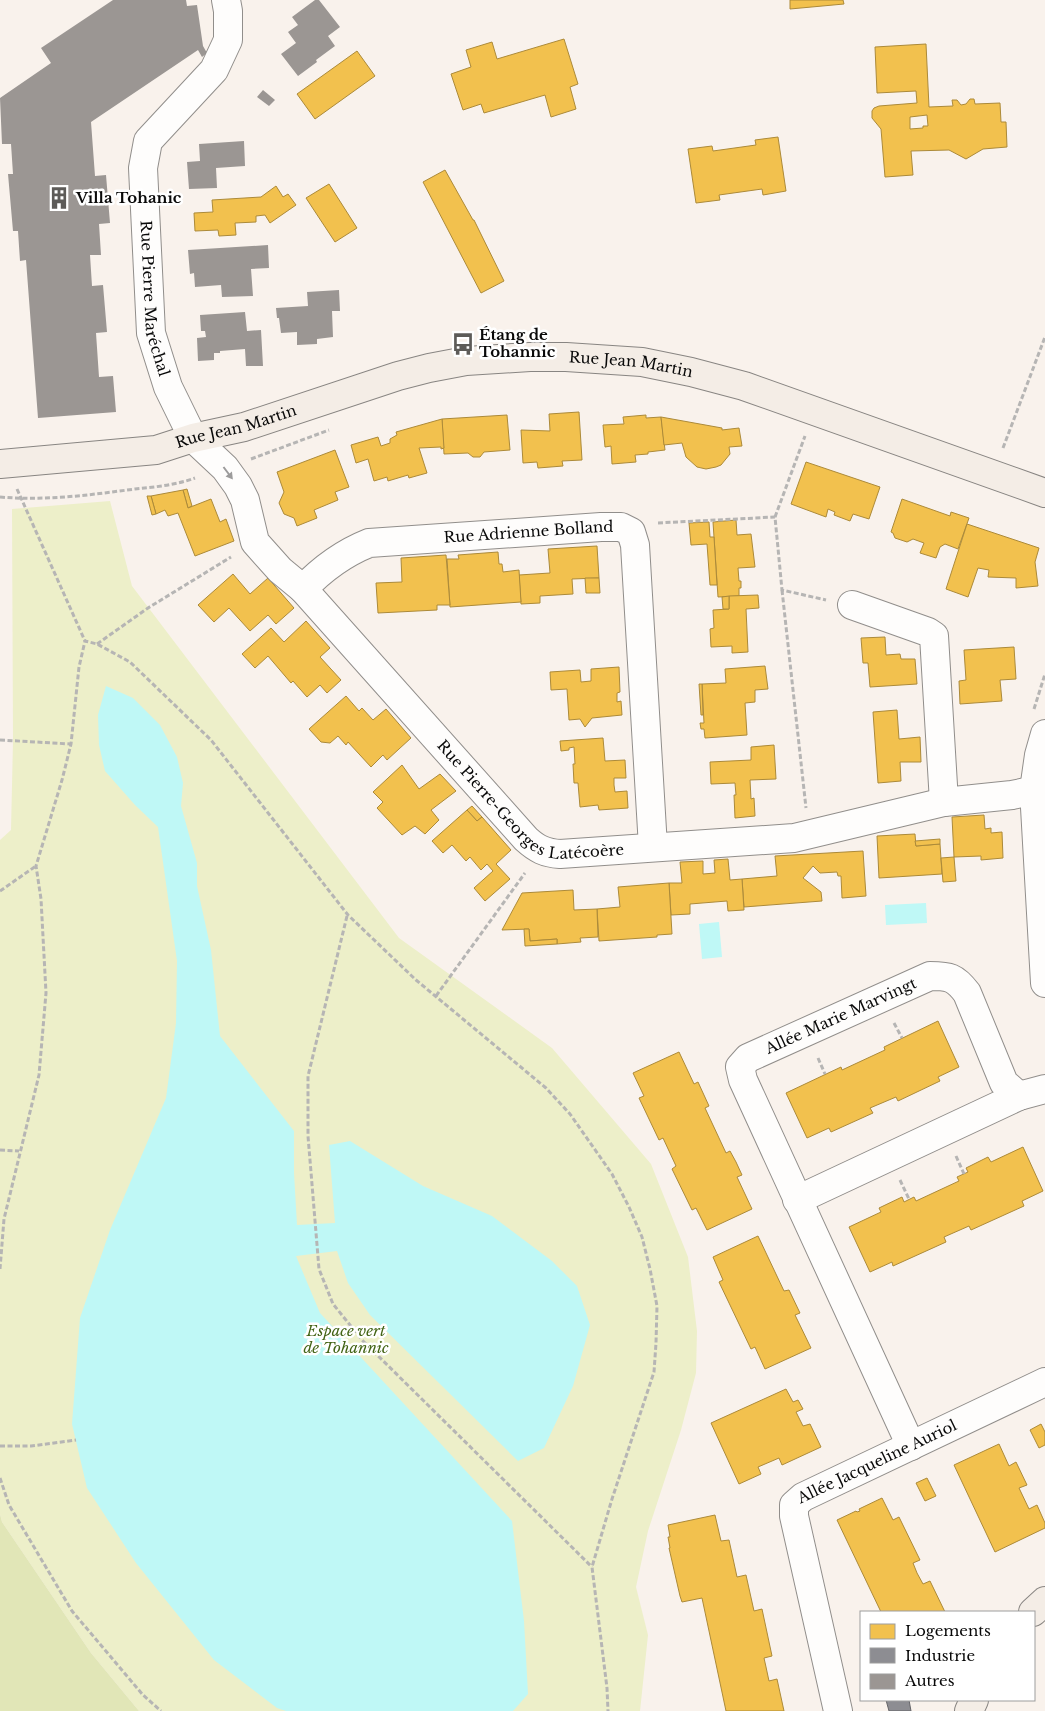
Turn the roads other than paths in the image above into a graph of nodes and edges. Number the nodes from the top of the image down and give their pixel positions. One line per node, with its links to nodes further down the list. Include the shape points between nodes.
1 (226, 0): 2 (street, Rue Pierre Maréchal, via 228,40 214,70 148,141 142,168 151,333 168,387)
2 (193, 438): 3 (main road, Rue Jean Martin, via 156,450); 4 (main road, Rue Jean Martin, via 244,428 390,378 429,368 466,361 566,357 642,362 744,386); 5 (street, Rue Pierre-Georges Latécoère, one-way to 5, via 225,468 238,486 245,500 255,542 280,570)
3 (4, 465)
4 (1045, 493)
5 (303, 589): 10 (street, Rue Pierre-Georges Latécoère, via 526,839 542,850 560,854); 10 (street, Rue Adrienne Bolland, via 327,567 369,543 601,527 621,527 631,532 635,545)
6 (852, 605): 9 (street, via 934,636)
7 (1045, 734): 8 (street, via 1039,755)
8 (1040, 789): 9 (street, Rue Pierre-Georges Latécoère, via 1012,796); 11 (street)
9 (944, 802): 10 (street, Rue Pierre-Georges Latécoère, via 803,836)
10 (653, 847)
11 (1045, 983)
12 (1032, 1092): 13 (street, Allée Marie Marvingt); 13 (street, Allée Marie Marvingt, via 1004,1082 967,993 959,982 946,976 930,976 748,1058 740,1067 742,1080)
13 (797, 1200): 15 (street, Allée Marie Marvingt)
14 (1045, 1382): 15 (street, Allée Jacqueline Auriol)
15 (911, 1446): 18 (street, Allée Jacqueline Auriol, via 803,1497 794,1505)
16 (1045, 1601): 17 (main road)
17 (1034, 1611)
18 (838, 1711)

